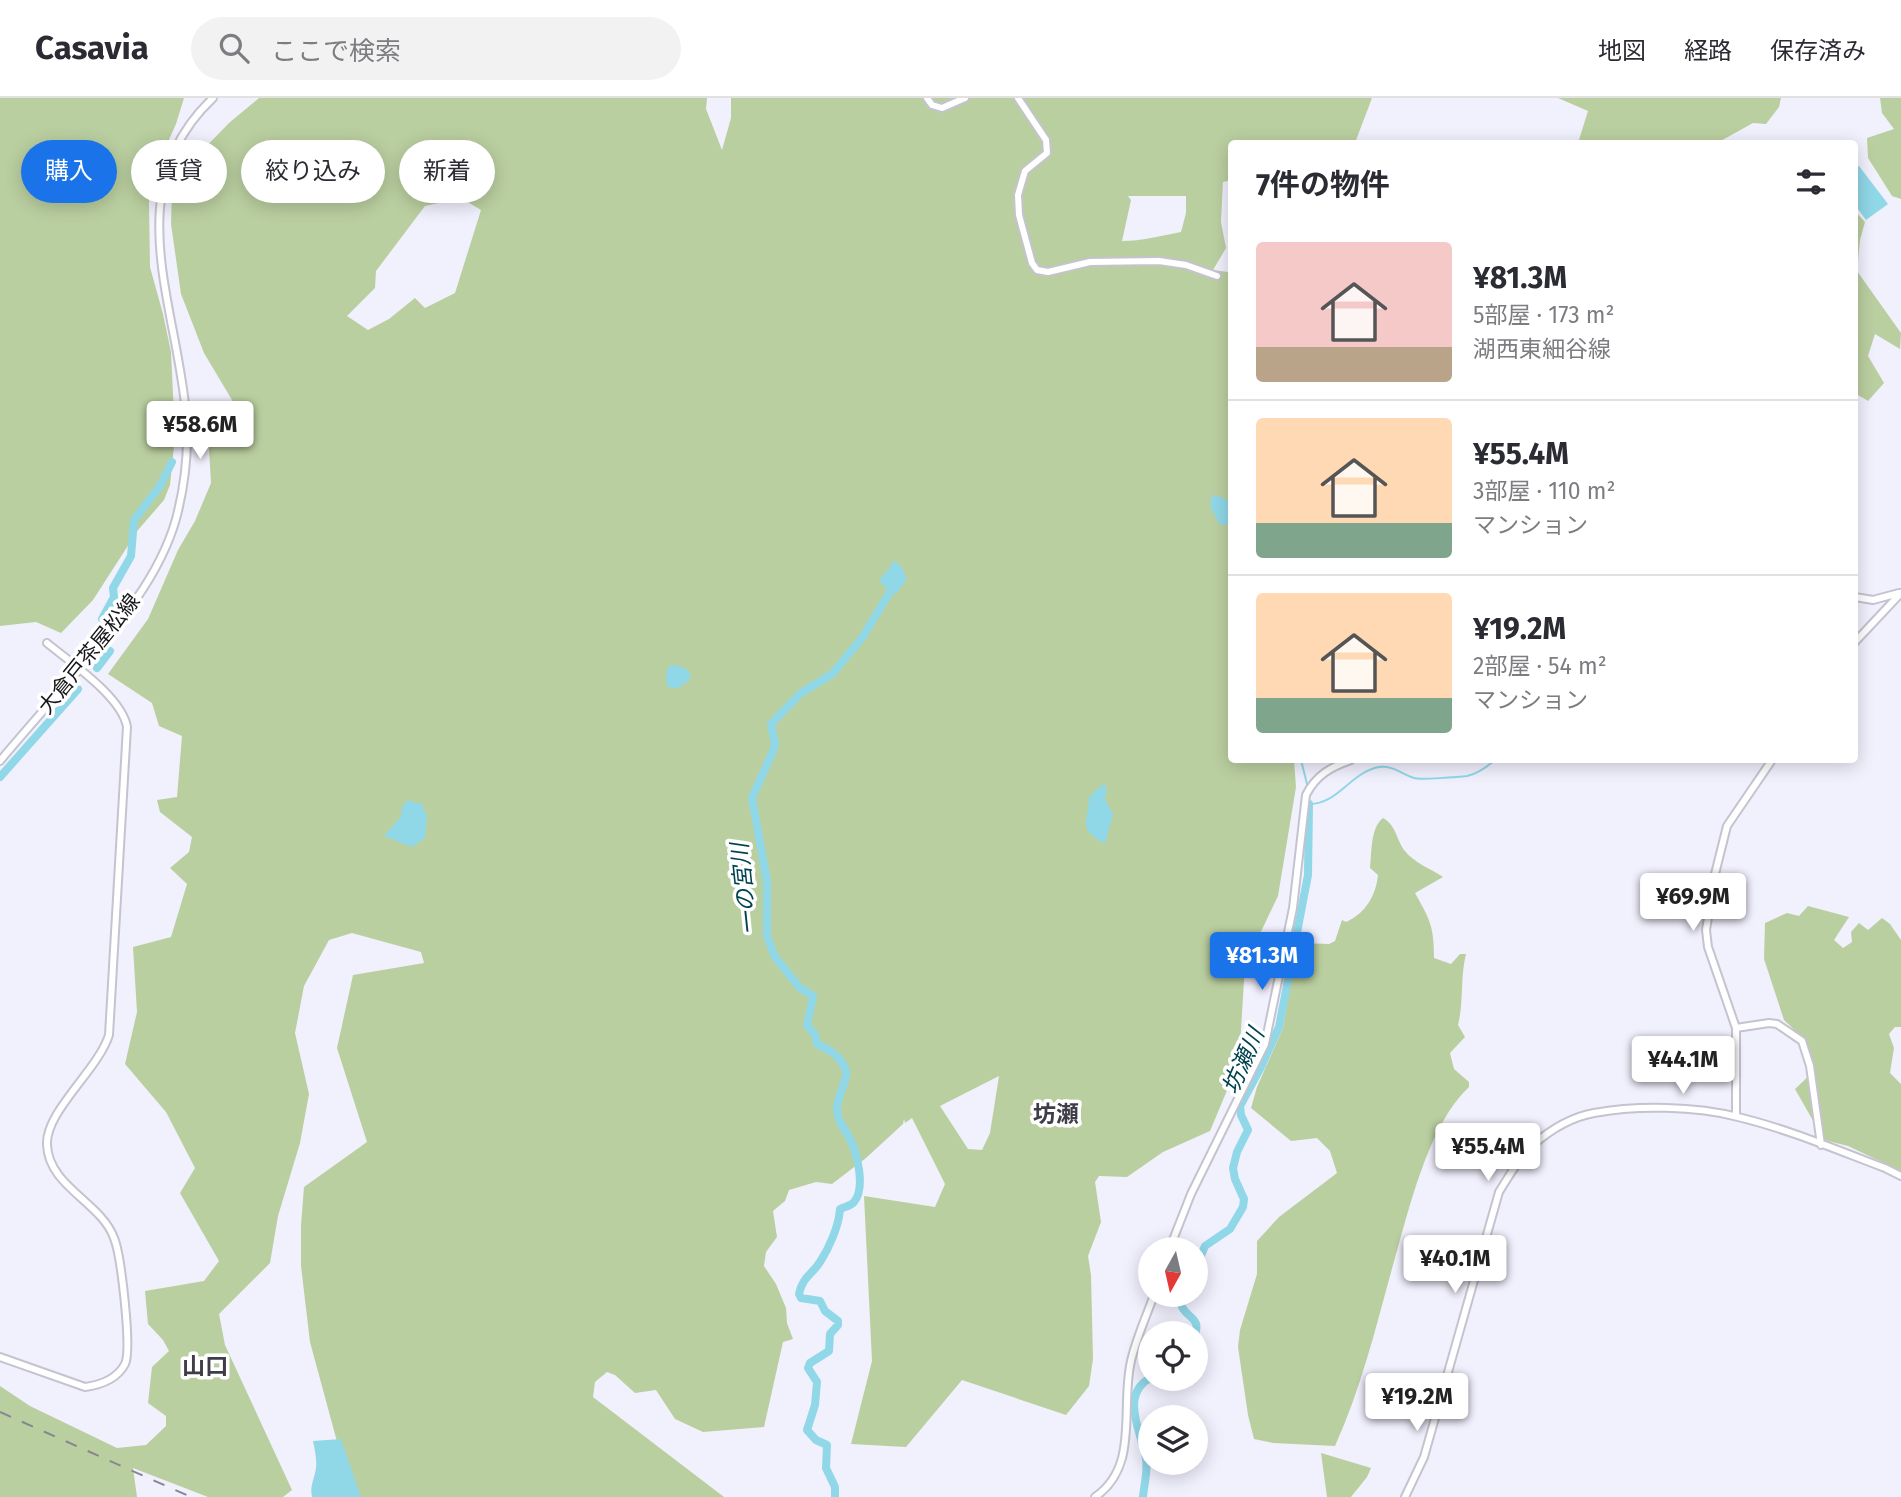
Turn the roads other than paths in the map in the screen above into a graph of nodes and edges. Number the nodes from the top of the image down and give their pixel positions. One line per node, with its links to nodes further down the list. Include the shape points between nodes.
1 (213, 98): 10 (street, 大倉戸茶屋松線, via 185,131 172,157 159,206 160,264 186,415 186,461 176,519 147,582)
2 (927, 98): 3 (street, via 942,108)
3 (965, 98)
4 (1018, 98): 5 (street, via 1048,146 1047,153 1025,171 1018,195 1019,215 1037,270 1048,272 1090,262 1159,261)
5 (1217, 276)
6 (1901, 593): 7 (street, via 1873,600); 8 (street)
7 (1858, 598)
8 (1858, 639)
9 (47, 643): 10 (street)
10 (79, 670): 11 (street, 大倉戸茶屋松線); 20 (street, via 117,705 127,727 111,1011 107,1043 49,1129 47,1146 63,1180 115,1238 129,1348 125,1365 114,1377 85,1387)
11 (0, 761)
12 (1342, 763): 18 (street, via 1320,775 1306,794 1293,908 1265,1044)
13 (1770, 763): 14 (street, via 1727,826 1706,930)
14 (1736, 1028): 15 (street); 16 (street, via 1777,1024 1802,1041)
15 (1736, 1116): 16 (street); 22 (street, via 1670,1109 1593,1113 1556,1128 1532,1145 1499,1192 1424,1457)
16 (1821, 1145): 17 (street)
17 (1901, 1176)
18 (1174, 1237)
19 (1150, 1307): 21 (street, via 1131,1360 1122,1461 1110,1486)
20 (0, 1357)
21 (1095, 1497)
22 (1405, 1497)

